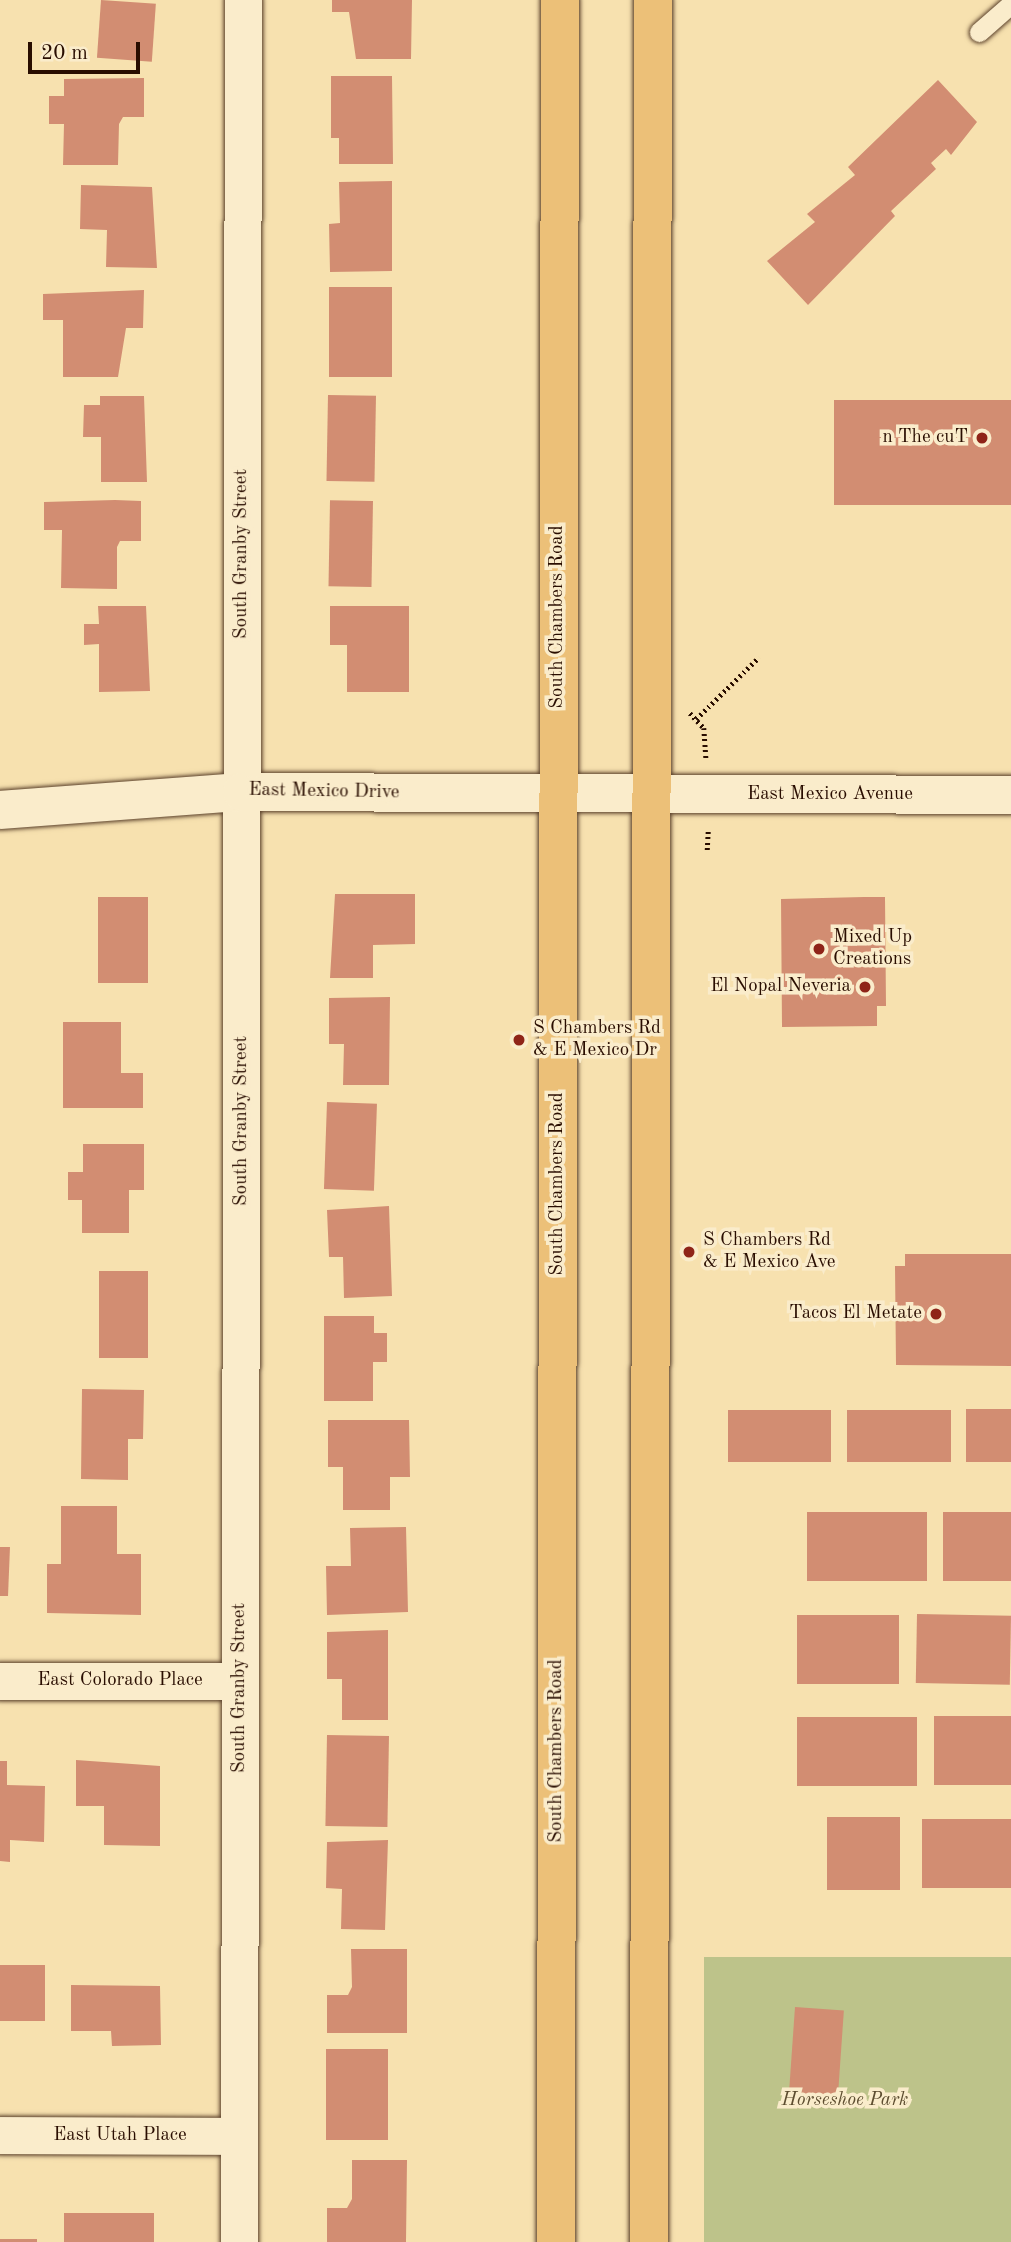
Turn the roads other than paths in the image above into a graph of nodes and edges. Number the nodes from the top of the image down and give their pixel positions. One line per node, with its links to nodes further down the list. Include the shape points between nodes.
1 (243, 0): 6 (street, South Granby Street)
2 (560, 0): 7 (main road, South Chambers Road)
3 (653, 0): 8 (main road)
4 (1011, 4): 5 (lane)
5 (979, 32)
6 (242, 792): 7 (street, East Mexico Drive); 10 (street, East Mexico Drive); 12 (street, South Granby Street)
7 (558, 795): 8 (street, East Mexico Drive); 16 (main road, South Chambers Road)
8 (650, 795): 9 (street, East Mexico Avenue); 17 (main road)
9 (1011, 795)
10 (0, 810)
11 (0, 1681): 12 (street, East Colorado Place)
12 (240, 1681): 14 (street, South Granby Street)
13 (0, 2135): 14 (street, East Utah Place)
14 (239, 2136): 15 (street, South Granby Street)
15 (239, 2242)
16 (556, 2242)
17 (649, 2242)

